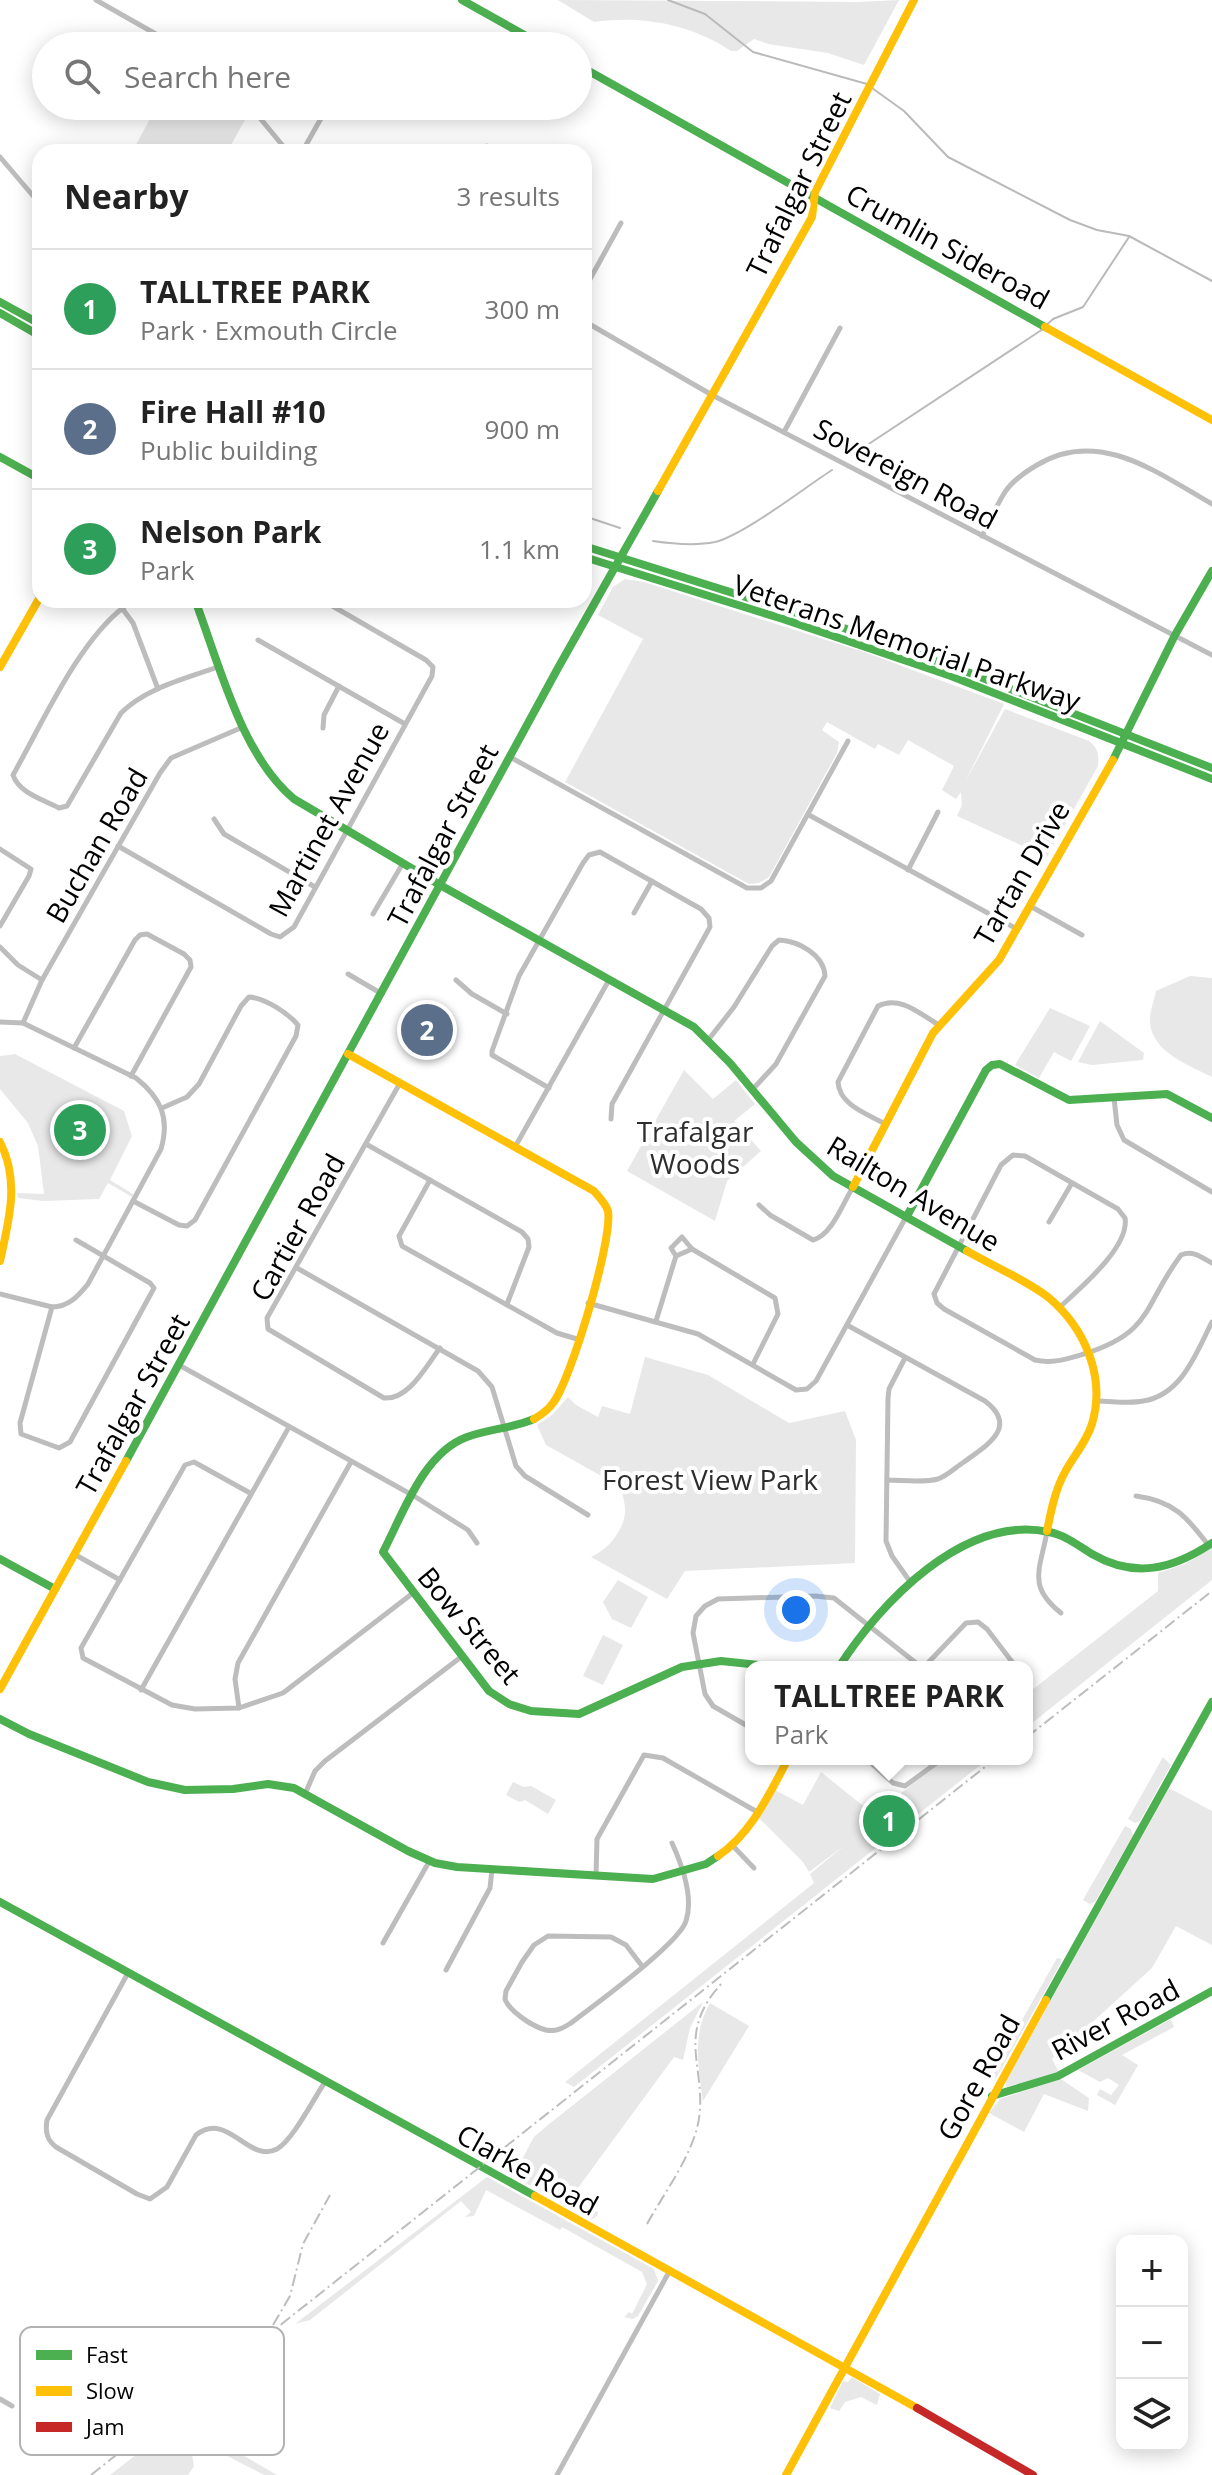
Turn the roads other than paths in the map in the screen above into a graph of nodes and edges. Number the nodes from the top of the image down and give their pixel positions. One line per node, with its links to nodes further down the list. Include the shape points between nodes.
1 (96, 0): 4 (street)
2 (462, 0): 5 (main road)
3 (914, 0): 13 (main road, Trafalgar Street)
4 (152, 32)
5 (519, 32)
6 (592, 73): 13 (main road, Crumlin Sideroad)
7 (262, 120): 9 (street)
8 (320, 120): 10 (street)
9 (281, 144)
10 (307, 144)
11 (0, 157): 12 (street)
12 (32, 195)
13 (814, 197): 22 (main road, Trafalgar Street, via 812,217); 23 (main road, Crumlin Sideroad)
14 (621, 223): 15 (street)
15 (592, 276)
16 (0, 302): 18 (main road)
17 (0, 313): 21 (main road)
18 (32, 320)
19 (592, 326): 22 (street, Sovereign Road)
20 (840, 328): 24 (street)
21 (32, 331)
22 (712, 395): 24 (street, Sovereign Road); 30 (main road, Trafalgar Street)
23 (1212, 420)
24 (784, 432): 28 (street, Sovereign Road)
25 (0, 457): 26 (main road)
26 (32, 475)
27 (1212, 504): 28 (street, via 1120,456 1075,451 1052,456 1018,478)
28 (982, 536): 39 (street, Sovereign Road)
29 (592, 548): 30 (main road, Veterans Memorial Parkway)
30 (621, 557): 32 (main road, Trafalgar Street); 49 (main road, Veterans Memorial Parkway, via 970,673)
31 (592, 560): 32 (main road, Veterans Memorial Parkway)
32 (616, 567): 49 (main road, Veterans Memorial Parkway, via 783,619); 51 (main road, Trafalgar Street)
33 (1212, 571): 39 (main road, Tartan Drive)
34 (34, 608): 43 (main road)
35 (123, 608): 45 (street, via 87,644 13,775 16,784 59,808 67,806 121,713)
36 (125, 608): 45 (street)
37 (198, 608): 42 (main road, Railton Avenue)
38 (336, 608): 46 (street, Martinet Avenue, via 433,667)
39 (1175, 635): 41 (street, Sovereign Road); 49 (main road, Tartan Drive)
40 (258, 640): 44 (street)
41 (1212, 655)
42 (220, 666): 45 (street); 47 (main road, Railton Avenue)
43 (0, 667)
44 (339, 686): 46 (street); 48 (street)
45 (158, 689)
46 (405, 724): 57 (street, Martinet Avenue)
47 (243, 727): 57 (main road, Railton Avenue, via 260,762 282,789); 58 (street, Buchan Road, via 171,758)
48 (323, 728)
49 (1125, 739): 52 (main road, Veterans Memorial Parkway); 53 (main road, Veterans Memorial Parkway); 65 (main road, Tartan Drive)
50 (848, 741): 55 (street)
51 (510, 757): 55 (street, via 747,888 771,881); 63 (main road, Trafalgar Street)
52 (1212, 768)
53 (1212, 779)
54 (938, 812): 61 (street)
55 (809, 815): 61 (street)
56 (214, 819): 64 (street, via 224,834)
57 (346, 830): 60 (main road, Railton Avenue); 64 (street, Martinet Avenue)
58 (118, 846): 64 (street, Martinet Avenue, via 280,937 294,927); 74 (street, Buchan Road)
59 (0, 849): 68 (street, via 31,869)
60 (403, 863): 63 (main road, Railton Avenue); 67 (street)
61 (908, 870): 69 (street)
62 (652, 881): 66 (street); 71 (street, via 600,852 589,855); 78 (street, via 701,909 710,927)
63 (440, 885): 71 (main road, Railton Avenue); 77 (main road, Trafalgar Street)
64 (315, 887)
65 (1029, 905): 69 (main road, Tartan Drive); 70 (street)
66 (634, 913)
67 (373, 914)
68 (0, 926)
69 (1017, 929): 82 (main road, Tartan Drive, via 999,960)
70 (1082, 935)
71 (539, 940): 76 (main road, Railton Avenue); 79 (street, via 519,976)
72 (0, 947): 74 (street)
73 (348, 974): 77 (street)
74 (42, 980): 81 (street, Buchan Road)
75 (456, 980): 79 (street)
76 (609, 980): 78 (main road, Railton Avenue); 88 (street)
77 (382, 994): 85 (main road, Trafalgar Street)
78 (663, 1010): 83 (main road, Railton Avenue); 93 (street, via 612,1104)
79 (507, 1014): 88 (street, via 492,1055)
80 (0, 1022): 81 (street)
81 (23, 1023): 84 (street)
82 (939, 1025): 94 (main road, Tartan Drive); 94 (street, via 899,1002 878,1006 838,1088 851,1105)
83 (709, 1039): 89 (main road, Railton Avenue); 89 (street, via 779,940 824,964 825,976 783,1052)
84 (74, 1048): 86 (street); 86 (street, via 135,940 147,934 184,954 191,967)
85 (348, 1054): 87 (main road); 127 (main road, Trafalgar Street)
86 (131, 1076): 91 (street)
87 (400, 1083): 96 (street, Cartier Road); 97 (main road)
88 (549, 1088): 97 (street)
89 (753, 1089): 100 (main road, Railton Avenue, via 808,1157)
90 (1114, 1098): 92 (main road, via 1167,1094); 101 (street, via 1124,1140); 104 (main road, via 1069,1100 1000,1064 992,1065)
91 (162, 1108): 102 (street, via 166,1132 161,1149); 102 (street, via 187,1097 199,1084 249,997 298,1025 195,1220 179,1225)
92 (1212, 1118)
93 (611, 1119)
94 (885, 1124): 100 (main road, Tartan Drive)
95 (0, 1142): 111 (main road, via 12,1173 13,1204)
96 (366, 1144): 98 (street); 113 (street, Cartier Road)
97 (515, 1147): 115 (main road, via 594,1191 608,1210 609,1227)
98 (430, 1180): 116 (street, via 528,1239); 116 (street, via 399,1236 402,1246)
99 (1072, 1183): 105 (street); 107 (street, via 1025,1156 1013,1155 1001,1165); 118 (street, via 1118,1209 1126,1225 1103,1266)
100 (853, 1187): 103 (street, via 827,1231 813,1240); 104 (main road, Railton Avenue)
101 (1212, 1192)
102 (133, 1201): 109 (street)
103 (759, 1205)
104 (907, 1216): 107 (main road, Railton Avenue); 121 (street)
105 (1049, 1222)
106 (76, 1240): 109 (street)
107 (960, 1247): 118 (main road, Railton Avenue); 124 (street, via 934,1294 944,1309 1035,1360 1061,1361)
108 (692, 1249): 110 (street); 110 (street, via 682,1237 671,1248); 126 (street, via 775,1298 778,1314)
109 (102, 1256): 117 (street, via 75,1299); 117 (street, via 154,1288 70,1442 59,1448 21,1434 20,1423)
110 (676, 1256): 119 (street)
111 (0, 1261)
112 (1212, 1263): 124 (street, via 1196,1253 1181,1255 1135,1329)
113 (297, 1268): 123 (street); 123 (street, Cartier Road, via 267,1318 268,1329 375,1394 399,1397)
114 (0, 1294): 117 (street)
115 (588, 1303): 119 (street); 122 (main road)
116 (507, 1304): 122 (street)
117 (52, 1307)
118 (1060, 1307): 124 (main road, Railton Avenue)
119 (656, 1321): 126 (street, via 698,1334)
120 (1212, 1322): 128 (street, via 1186,1372 1171,1388 1142,1402)
121 (847, 1324): 125 (street); 126 (street, via 807,1389 796,1390)
122 (577, 1339): 130 (main road, via 552,1406)
123 (440, 1348): 130 (street, via 485,1378)
124 (1090, 1352): 128 (main road, Railton Avenue)
125 (905, 1358): 132 (street, via 889,1389); 132 (street, via 996,1409 999,1431 993,1441 939,1479)
126 (753, 1364)
127 (179, 1365): 129 (street); 140 (main road, Trafalgar Street)
128 (1098, 1401): 137 (main road, Railton Avenue, via 1083,1446 1054,1497)
129 (289, 1427): 131 (street); 133 (street)
130 (504, 1428): 134 (main road, via 449,1445); 136 (street, via 516,1466 525,1476)
131 (351, 1462): 134 (street); 158 (street, via 238,1663)
132 (887, 1480): 143 (street, via 886,1541)
133 (250, 1493): 142 (street, via 194,1462 185,1465); 156 (street)
134 (414, 1496): 138 (street, via 468,1530); 145 (main road, Bow Street, via 383,1552)
135 (1136, 1496): 139 (street, via 1174,1508)
136 (588, 1515)
137 (1047, 1531): 139 (main road, via 1131,1570 1172,1566); 143 (main road, via 1008,1528 979,1537); 146 (street, via 1037,1584 1045,1601)
138 (477, 1543)
139 (1210, 1544)
140 (74, 1554): 142 (street); 144 (main road, Trafalgar Street)
141 (0, 1559): 144 (main road)
142 (120, 1580): 156 (street, via 81,1648 83,1658)
143 (911, 1584): 147 (main road)
144 (55, 1589): 155 (main road, Trafalgar Street)
145 (413, 1593): 148 (main road, Bow Street); 158 (street, via 283,1693)
146 (1061, 1613)
147 (868, 1623): 149 (main road); 150 (street); 154 (street, via 834,1598 718,1599 696,1616 693,1633)
148 (461, 1657): 154 (main road, Bow Street, via 502,1702 561,1715 593,1710 651,1680); 164 (street, via 325,1761)
149 (843, 1661)
150 (916, 1661)
151 (929, 1661): 152 (street, via 966,1623 978,1622)
152 (1011, 1661)
153 (745, 1662): 154 (main road, Bow Street)
154 (701, 1664): 160 (street, via 705,1694 713,1706)
155 (0, 1689)
156 (141, 1690): 158 (street, via 172,1705)
157 (1212, 1702): 180 (main road, Gore Road)
158 (239, 1708)
159 (0, 1719): 164 (main road, via 148,1782 185,1790 268,1784)
160 (745, 1725)
161 (785, 1765): 165 (main road)
162 (873, 1765): 163 (street, via 893,1783 905,1786)
163 (935, 1765)
164 (305, 1794): 168 (main road)
165 (759, 1813): 167 (main road); 172 (street, via 663,1758 644,1755 597,1839)
166 (672, 1843): 171 (street)
167 (733, 1846): 169 (street); 171 (main road)
168 (430, 1860): 170 (main road); 174 (street)
169 (754, 1868)
170 (492, 1869): 172 (main road); 176 (street, via 490,1888)
171 (683, 1872): 172 (main road, via 653,1879); 175 (street, via 686,1921 663,1951)
172 (596, 1875)
173 (0, 1902): 177 (main road, Clarke Road)
174 (383, 1943)
175 (642, 1966): 175 (street, via 558,2030 545,2030 512,2010 505,1999 522,1962 548,1936 611,1937 626,1945)
176 (446, 1970)
177 (128, 1973): 179 (main road, Clarke Road); 179 (street, via 45,2129 56,2147 137,2194 150,2199 167,2187 204,2129 218,2127 262,2152 275,2150 286,2142)
178 (1212, 1991): 180 (main road, River Road, via 1058,2076)
179 (325, 2082): 181 (main road, Clarke Road)
180 (992, 2096): 182 (main road, Gore Road)
181 (669, 2272): 182 (main road, Clarke Road); 186 (street)
182 (846, 2367): 185 (main road, Clarke Road); 187 (main road, Gore Road)
183 (0, 2399): 184 (street)
184 (12, 2406)
185 (1021, 2472): 188 (main road, Clarke Road)
186 (557, 2475)
187 (786, 2475)
188 (1033, 2475)

